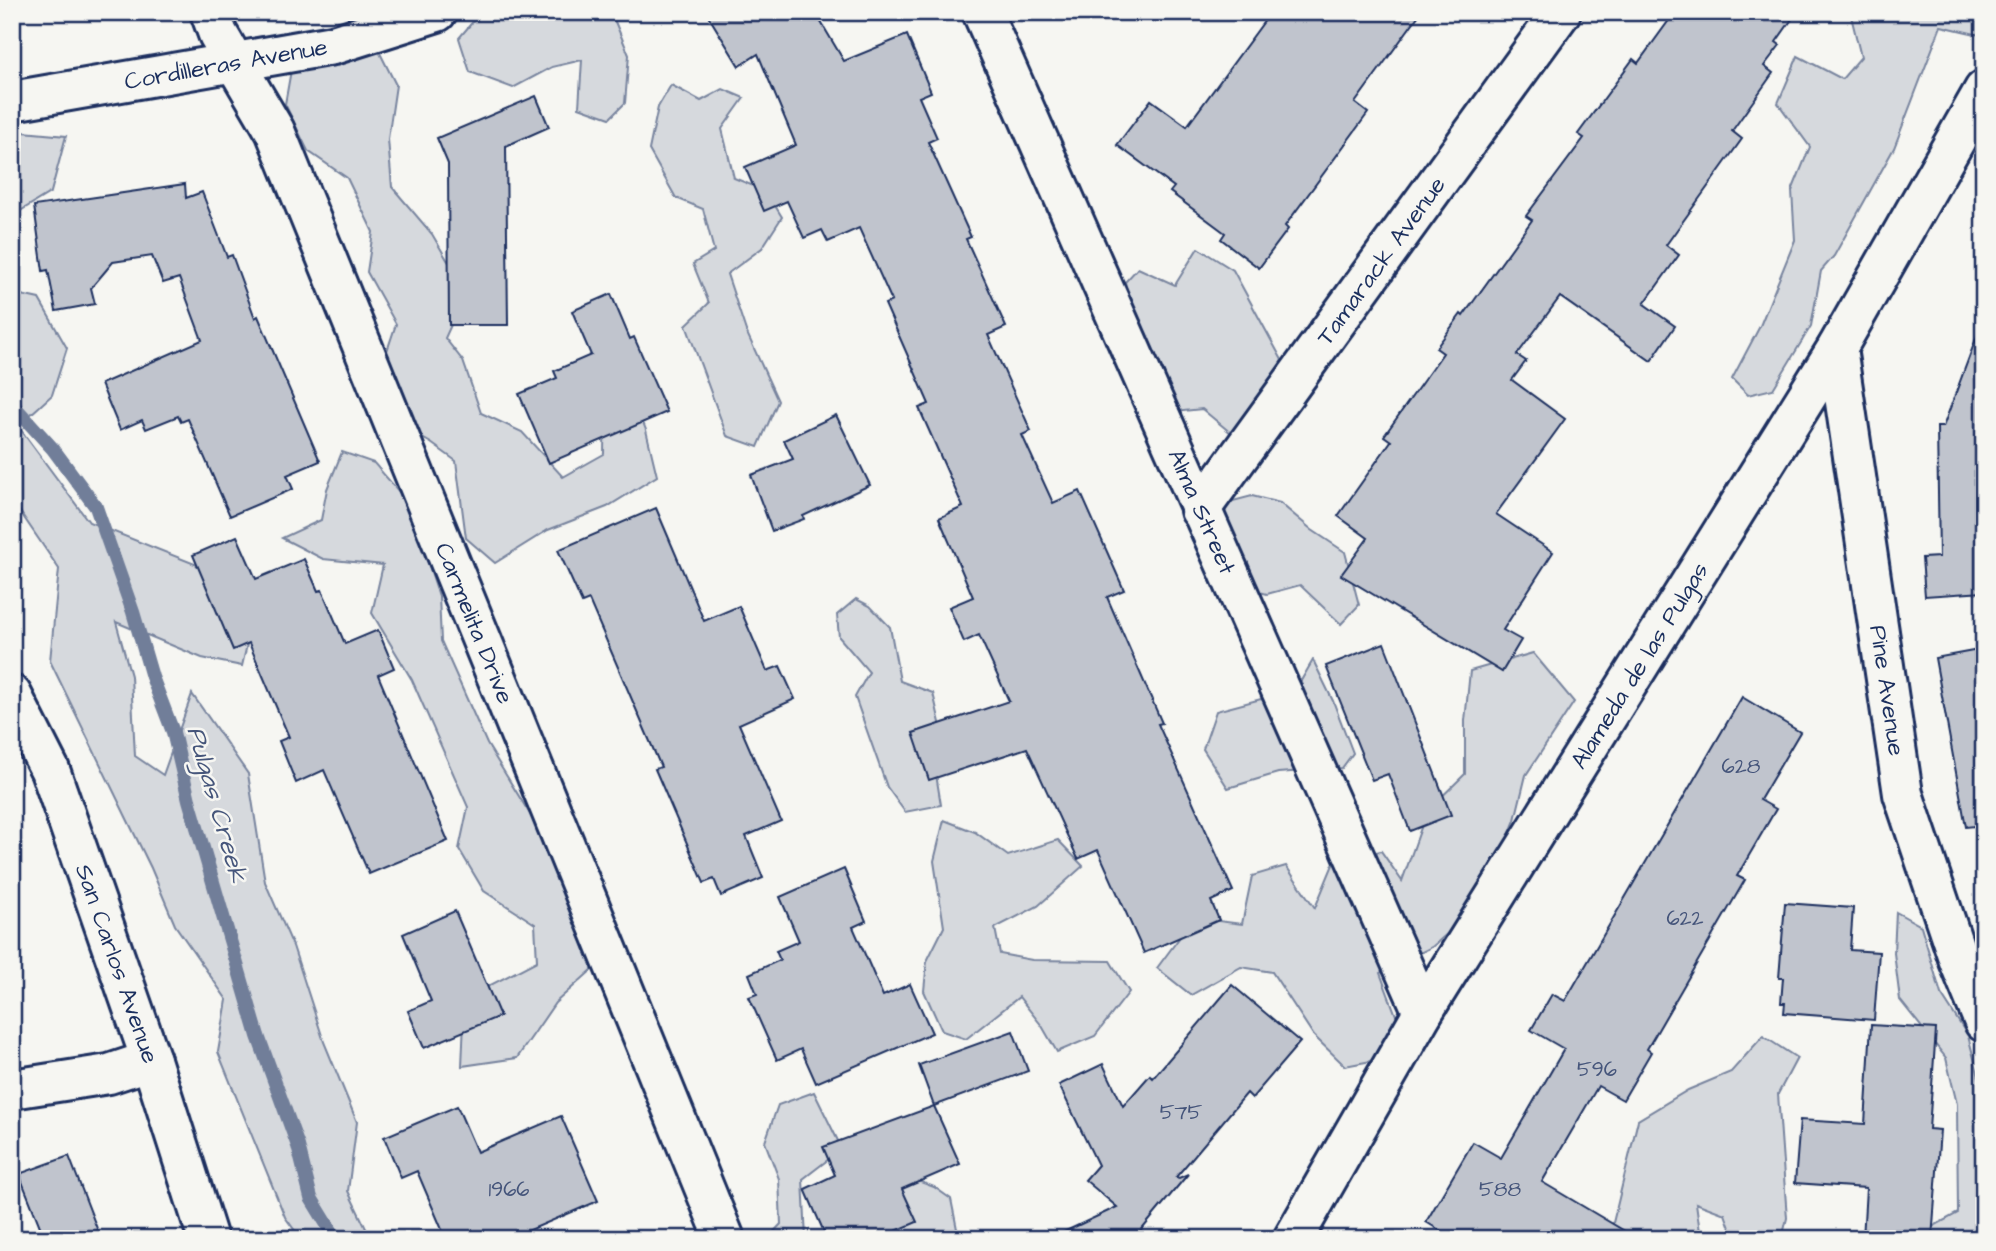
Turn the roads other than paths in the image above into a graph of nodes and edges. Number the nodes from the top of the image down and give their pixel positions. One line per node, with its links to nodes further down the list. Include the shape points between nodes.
1 (210, 12): 5 (street, Carmelita Drive)
2 (438, 12): 5 (street, Cordilleras Avenue, via 333,45)
3 (982, 12): 9 (street, Alma Street)
4 (1561, 12): 9 (street, Tamarack Avenue)
5 (235, 64): 7 (street, Cordilleras Avenue); 16 (street, Carmelita Drive, via 275,131)
6 (1984, 90): 8 (street, Alameda de las Pulgas)
7 (12, 101)
8 (1837, 348): 11 (street, Alameda de las Pulgas); 12 (street, Pine Avenue, via 1903,794)
9 (1200, 510): 11 (street, Alma Street)
10 (12, 695): 13 (street, San Carlos Avenue, via 50,770)
11 (1423, 1012): 17 (street, Alameda de las Pulgas)
12 (1984, 1022)
13 (151, 1060): 14 (street, via 109,1074); 15 (street, San Carlos Avenue)
14 (12, 1089)
15 (208, 1239)
16 (726, 1239)
17 (1293, 1239)

